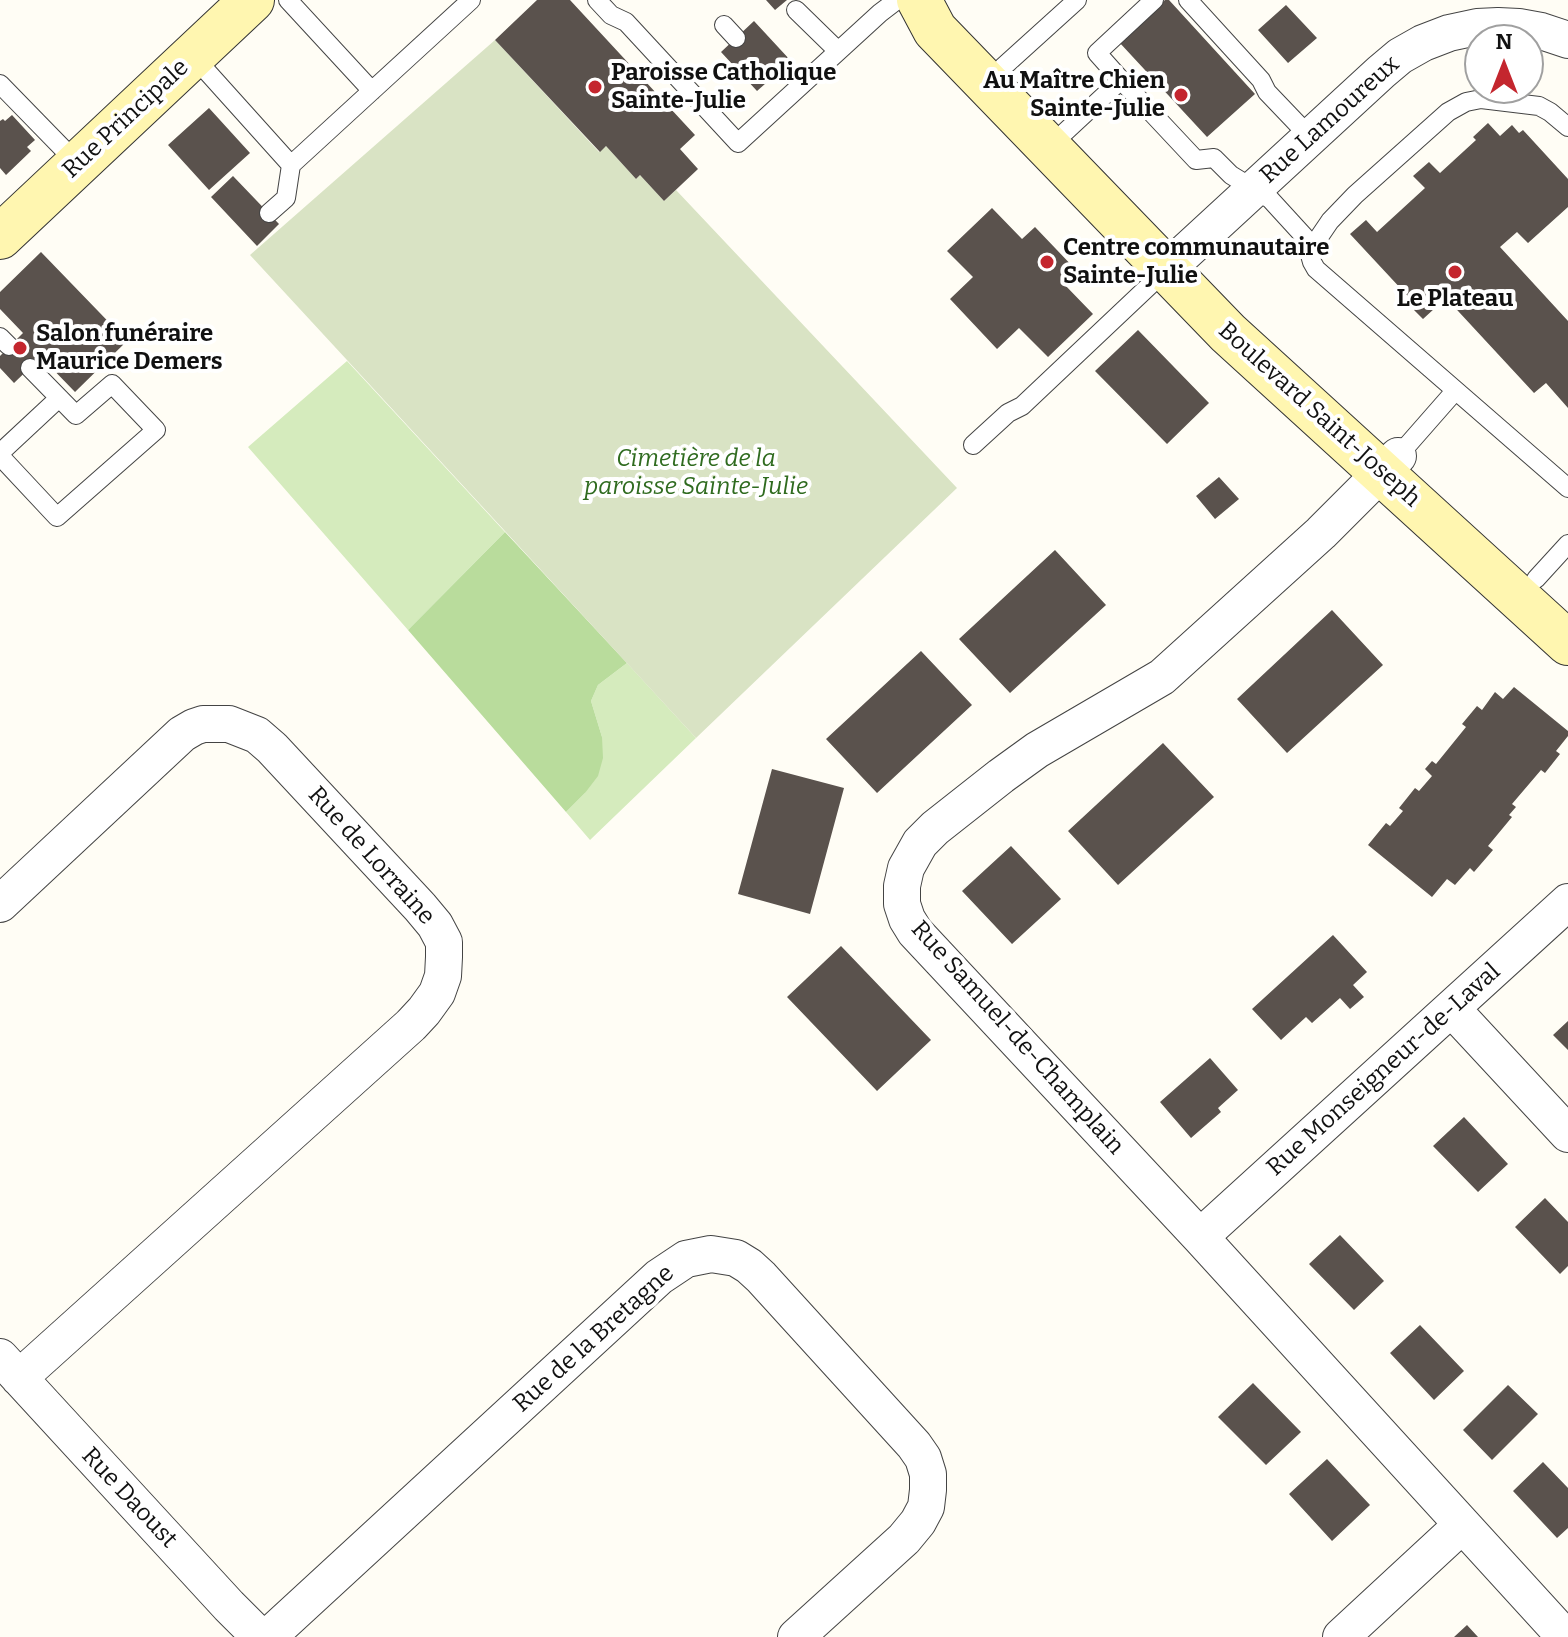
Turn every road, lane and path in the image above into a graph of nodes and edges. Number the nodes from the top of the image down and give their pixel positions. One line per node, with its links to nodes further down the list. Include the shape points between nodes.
1 (252, 0): 16 (street, Rue Principale)
2 (288, 0): 20 (lane)
3 (471, 0): 20 (lane)
4 (597, 0): 15 (lane, via 626,22 738,143)
5 (897, 0): 15 (lane)
6 (919, 0): 32 (street, Boulevard Saint-Joseph, via 935,30)
7 (931, 0): 17 (street, Boulevard Saint-Joseph, via 952,14)
8 (1077, 0): 17 (lane)
9 (1154, 0): 18 (lane, via 1097,53)
10 (1188, 0): 25 (lane)
11 (796, 10): 15 (lane)
12 (1464, 30): 25 (street, Rue Lamoureux, via 1423,43 1390,64)
13 (1544, 37): 14 (street, Rue Lamoureux)
14 (1568, 40)
15 (838, 51)
16 (193, 56): 26 (street, Rue Principale); 27 (lane)
17 (1003, 67): 24 (street, Boulevard Saint-Joseph)
18 (1121, 80): 24 (lane); 28 (lane, via 1196,160 1214,158)
19 (0, 84): 26 (lane)
20 (372, 91): 27 (lane)
21 (1464, 103): 31 (lane, via 1355,195)
22 (1535, 104): 23 (lane)
23 (1568, 127)
24 (1065, 132): 32 (street, Boulevard Saint-Joseph)
25 (1310, 137): 28 (street, Rue Lamoureux)
26 (78, 164): 30 (street, Rue Principale)
27 (291, 165): 29 (lane, via 286,198)
28 (1253, 189): 31 (lane, via 1270,199); 32 (street, Rue Lamoureux)
29 (269, 213)
30 (0, 237)
31 (1313, 246): 34 (lane, via 1310,255 1316,269)
32 (1174, 262): 36 (lane, via 1022,406); 38 (street, Boulevard Saint-Joseph, via 1228,333)
33 (30, 368): 35 (lane)
34 (1455, 391): 38 (lane); 39 (lane)
35 (59, 398): 37 (lane); 37 (lane, via 76,415 112,384 156,430 57,517)
36 (973, 445)
37 (0, 454)
38 (1389, 465): 41 (street, Boulevard Saint-Joseph); 43 (street, Boulevard Saint-Joseph); 48 (street, Rue Samuel-de-Champlain, via 1180,663 1001,776 935,828 906,868 902,904 915,932)
39 (1568, 488)
40 (1568, 544): 41 (lane)
41 (1536, 579): 42 (street, Boulevard Saint-Joseph)
42 (1568, 607)
43 (1568, 643)
44 (1568, 902): 46 (street, Rue Monseigneur-de-Laval)
45 (0, 904): 49 (street, Rue de Lorraine, via 182,734 219,723 249,731 272,748 420,907 444,942 437,993 411,1025)
46 (1452, 1009): 47 (street); 48 (street, Rue Monseigneur-de-Laval)
47 (1568, 1134)
48 (1200, 1237): 50 (street, Rue Samuel-de-Champlain)
49 (10, 1368): 51 (street, Rue Daoust)
50 (1462, 1525): 54 (street); 55 (street, Rue Samuel-de-Champlain)
51 (260, 1637)
52 (268, 1637): 53 (street, Rue de la Bretagne, via 659,1277 686,1259 711,1254 736,1258 761,1277 914,1445 928,1474 926,1507 918,1522)
53 (796, 1637)
54 (1341, 1637)
55 (1565, 1637)

